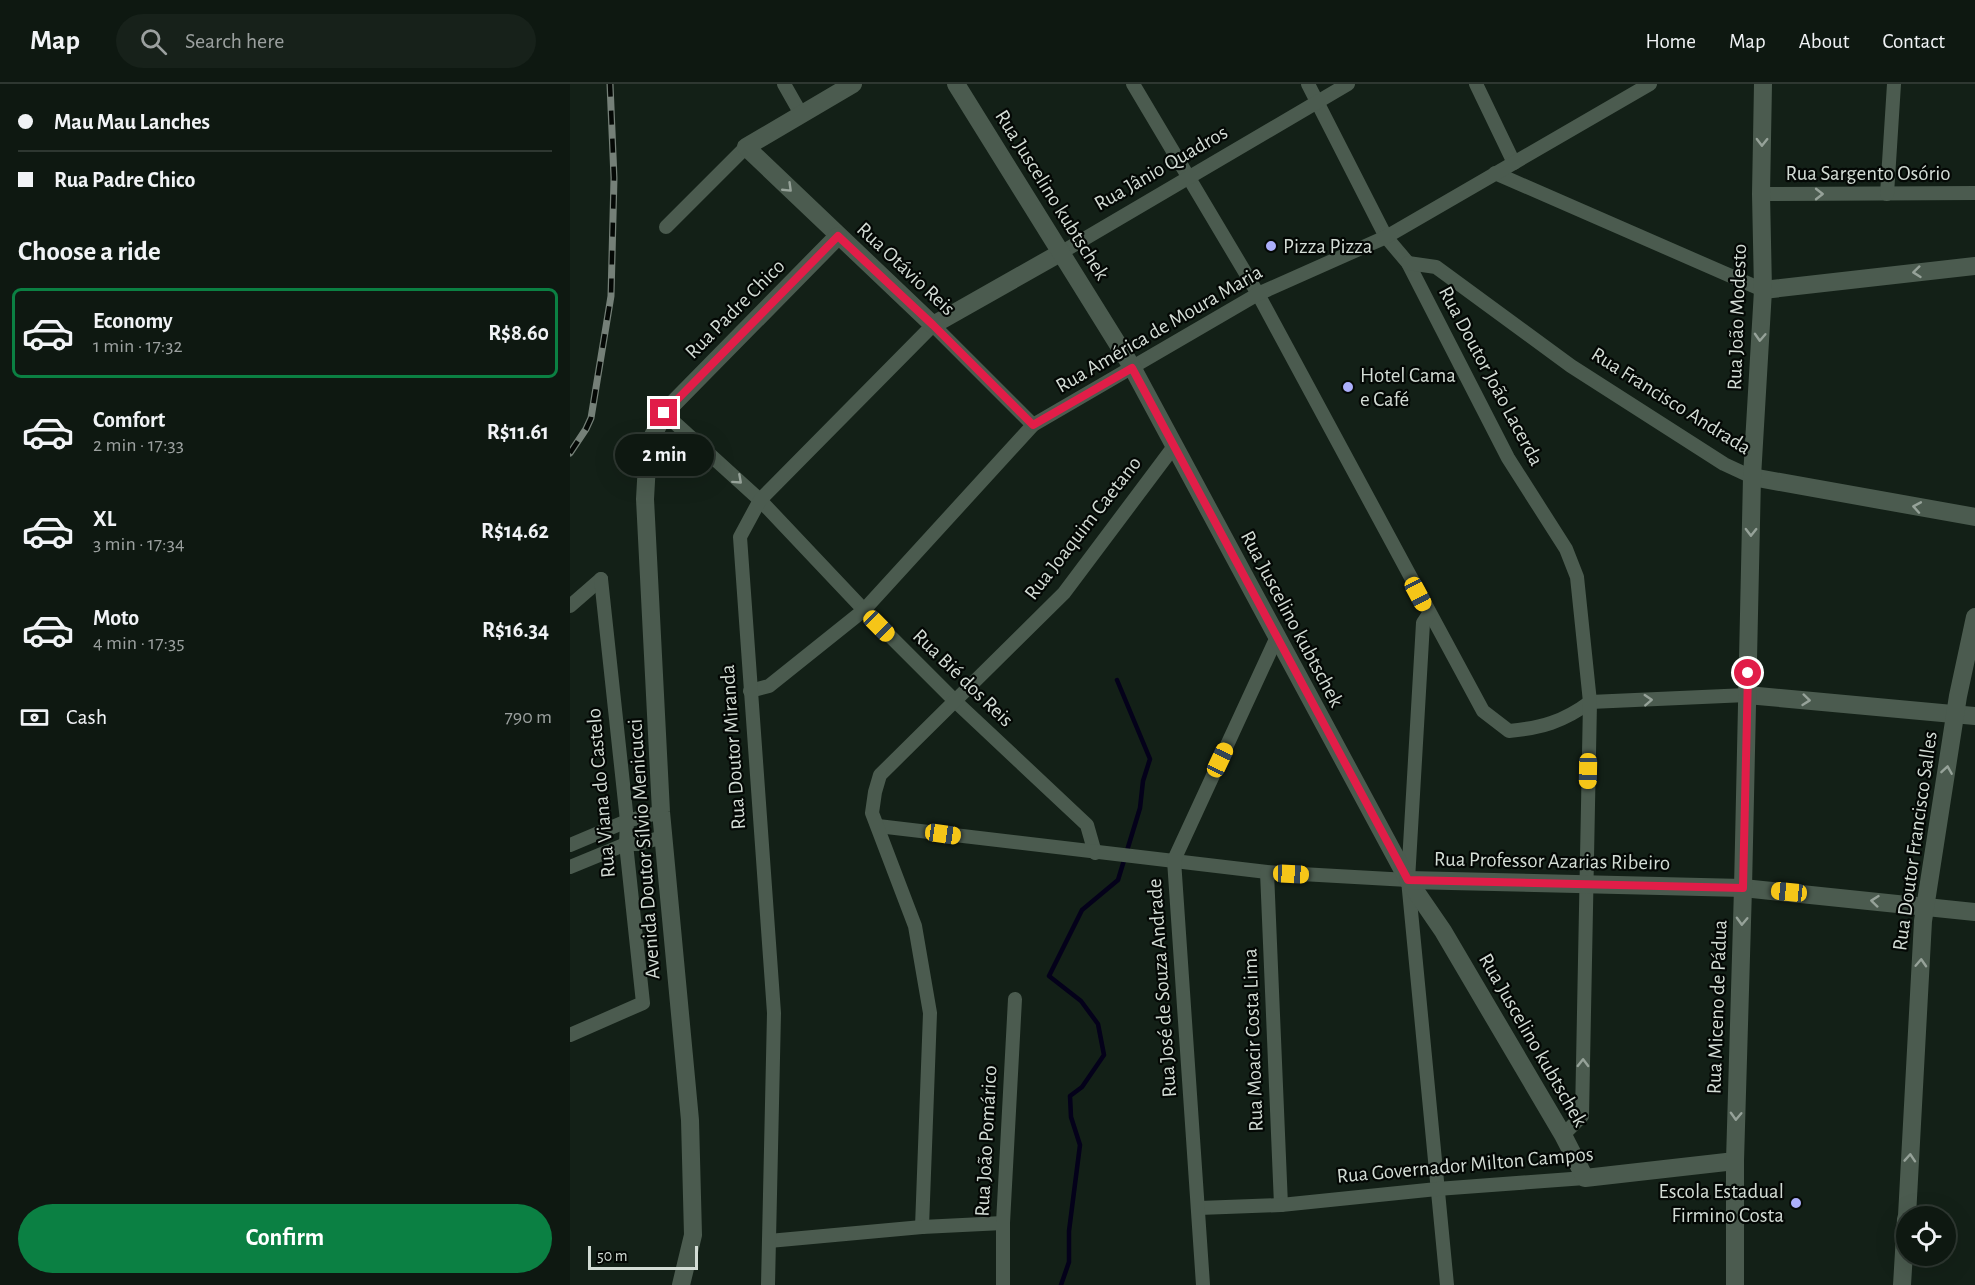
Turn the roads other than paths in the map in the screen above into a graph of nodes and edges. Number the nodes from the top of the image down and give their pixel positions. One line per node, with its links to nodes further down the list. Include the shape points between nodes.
1 (784, 84): 12 (street)
2 (853, 84): 12 (main road)
3 (956, 84): 23 (main road, Rua Juscelino kubtschek)
4 (1133, 84): 16 (street)
5 (1308, 84): 11 (street, Rua Doutor João Lacerda)
6 (1348, 84): 11 (street, Rua Jânio Quadros)
7 (1476, 84): 14 (street)
8 (1650, 84): 14 (street, Rua América de Moura Maria)
9 (1763, 84): 17 (main road, Rua João Modesto, one-way to 17)
10 (1894, 84): 18 (street)
11 (1318, 101): 16 (street, Rua Jânio Quadros); 22 (street, Rua Doutor João Lacerda)
12 (801, 114): 13 (main road)
13 (746, 147): 20 (street); 21 (main road, Rua Otávio Reis, one-way to 21)
14 (1514, 162): 15 (street, Rua América de Moura Maria)
15 (1495, 173): 22 (street, Rua América de Moura Maria); 26 (street)
16 (1188, 178): 23 (street, Rua Jânio Quadros); 27 (street)
17 (1761, 194): 18 (street, Rua Sargento Osório, one-way to 18); 26 (main road, Rua João Modesto)
18 (1887, 194): 19 (street, Rua Sargento Osório)
19 (1975, 194)
20 (666, 226)
21 (838, 236): 28 (main road, Rua Otávio Reis); 30 (main road, Rua Padre Chico)
22 (1386, 237): 24 (street, Rua Doutor João Lacerda); 27 (street, Rua América de Moura Maria)
23 (1062, 252): 28 (main road, Rua Jânio Quadros); 29 (main road, Rua Juscelino kubtschek)
24 (1408, 262): 33 (street, Rua Francisco Andrada, via 1436,267 1571,366 1725,464); 44 (street, Rua Doutor João Lacerda, via 1508,458 1566,549 1577,577)
25 (1975, 266): 26 (main road, one-way to 26)
26 (1763, 290): 33 (main road, Rua João Modesto, one-way to 33)
27 (1257, 294): 29 (street, Rua América de Moura Maria); 38 (street)
28 (933, 325): 31 (street, Rua Otávio Reis); 34 (street, Rua Doutor Miranda)
29 (1132, 368): 31 (street, Rua América de Moura Maria); 32 (main road, Rua Juscelino kubtschek)
30 (664, 413): 34 (street, Rua Bié dos Reis, one-way to 34); 47 (main road, Avenida Doutor Sílvio Menicucci, via 648,446 645,499)
31 (1033, 425): 37 (street, Rua América de Moura Maria)
32 (1175, 445): 40 (main road, Rua Juscelino kubtschek); 43 (street, Rua Joaquim Caetano, via 1064,593)
33 (1752, 477): 35 (main road, Rua Francisco Andrada, one-way to 33); 42 (main road, Rua João Modesto, one-way to 42)
34 (760, 500): 37 (street, Rua Bié dos Reis); 41 (street, Rua Doutor Miranda, via 740,537)
35 (1975, 517)
36 (570, 606): 48 (street, Rua Viana do Castelo, via 601,579)
37 (864, 610): 41 (street, Rua América de Moura Maria, via 769,686); 43 (street, Rua Bié dos Reis)
38 (1429, 614): 44 (street, via 1483,711 1509,731 1538,728 1575,713); 50 (street, via 1423,623)
39 (1975, 616): 45 (main road, Rua Doutor Francisco Salles)
40 (1276, 639): 51 (main road, Rua Juscelino kubtschek); 56 (street, Rua José de Souza Andrade)
41 (750, 692): 77 (street, Rua Doutor Miranda, via 774,1012)
42 (1747, 695): 44 (street, one-way to 42); 45 (main road, one-way to 45); 61 (main road, Rua Miceno de Pádua)
43 (956, 702): 49 (street, Rua Joaquim Caetano, via 880,775 872,813); 55 (street, Rua Bié dos Reis, via 1087,825)
44 (1590, 702): 60 (street, Rua Doutor João Lacerda)
45 (1955, 715): 46 (main road); 62 (main road, Rua Doutor Francisco Salles, one-way to 45)
46 (1975, 717)
47 (661, 812): 48 (street); 52 (main road, Avenida Doutor Sílvio Menicucci)
48 (627, 821): 53 (street); 54 (street, Rua Viana do Castelo)
49 (878, 826): 55 (street, Rua Professor Azarias Ribeiro); 76 (street, Rua Joaquim Caetano, via 915,926 930,1013)
50 (1410, 829): 51 (street, via 1402,838); 59 (street)
51 (1383, 836): 59 (main road, Rua Juscelino kubtschek)
52 (663, 837): 54 (street); 79 (main road, Avenida Doutor Sílvio Menicucci, via 690,1120 693,1235)
53 (573, 844): 57 (street)
54 (626, 844): 57 (street); 67 (street, Rua Viana do Castelo, via 643,1003)
55 (1095, 853): 56 (street, Rua Professor Azarias Ribeiro)
56 (1174, 860): 58 (street, Rua Professor Azarias Ribeiro); 74 (street, Rua José de Souza Andrade)
57 (577, 864)
58 (1267, 872): 59 (street, Rua Professor Azarias Ribeiro); 72 (street, Rua Moacir Costa Lima)
59 (1408, 880): 60 (main road, Rua Professor Azarias Ribeiro); 64 (main road, Rua Juscelino kubtschek); 65 (street)
60 (1586, 885): 61 (main road, Rua Professor Azarias Ribeiro); 68 (street, Rua Doutor João Lacerda, one-way to 60, via 1582,1116)
61 (1743, 888): 62 (main road, Rua Professor Azarias Ribeiro, one-way to 61); 69 (main road, Rua Miceno de Pádua, one-way to 69)
62 (1926, 906): 63 (main road, Rua Professor Azarias Ribeiro); 73 (main road, Rua Doutor Francisco Salles, one-way to 62)
63 (1975, 912)
64 (1443, 931): 65 (street, via 1430,926 1420,930); 68 (main road, Rua Juscelino kubtschek)
65 (1415, 941): 71 (street)
66 (1015, 999): 75 (street, Rua João Pomárico)
67 (570, 1035)
68 (1563, 1136): 70 (main road, Rua Juscelino kubtschek)
69 (1735, 1161): 70 (main road, Rua Governador Milton Campos); 84 (main road, Rua Miceno de Pádua)
70 (1585, 1178): 71 (street, Rua Governador Milton Campos)
71 (1437, 1189): 72 (street, Rua Governador Milton Campos); 83 (street)
72 (1281, 1205): 74 (street, Rua Governador Milton Campos)
73 (1908, 1206)
74 (1199, 1208): 82 (street, Rua José de Souza Andrade)
75 (1003, 1223): 76 (street); 81 (street, Rua João Pomárico)
76 (922, 1227): 77 (street)
77 (770, 1241): 80 (street, Rua Doutor Miranda)
78 (1903, 1266): 85 (main road, Rua Doutor Francisco Salles)
79 (681, 1285)
80 (768, 1285)
81 (1003, 1285)
82 (1203, 1285)
83 (1447, 1285)
84 (1735, 1285)
85 (1902, 1285)

